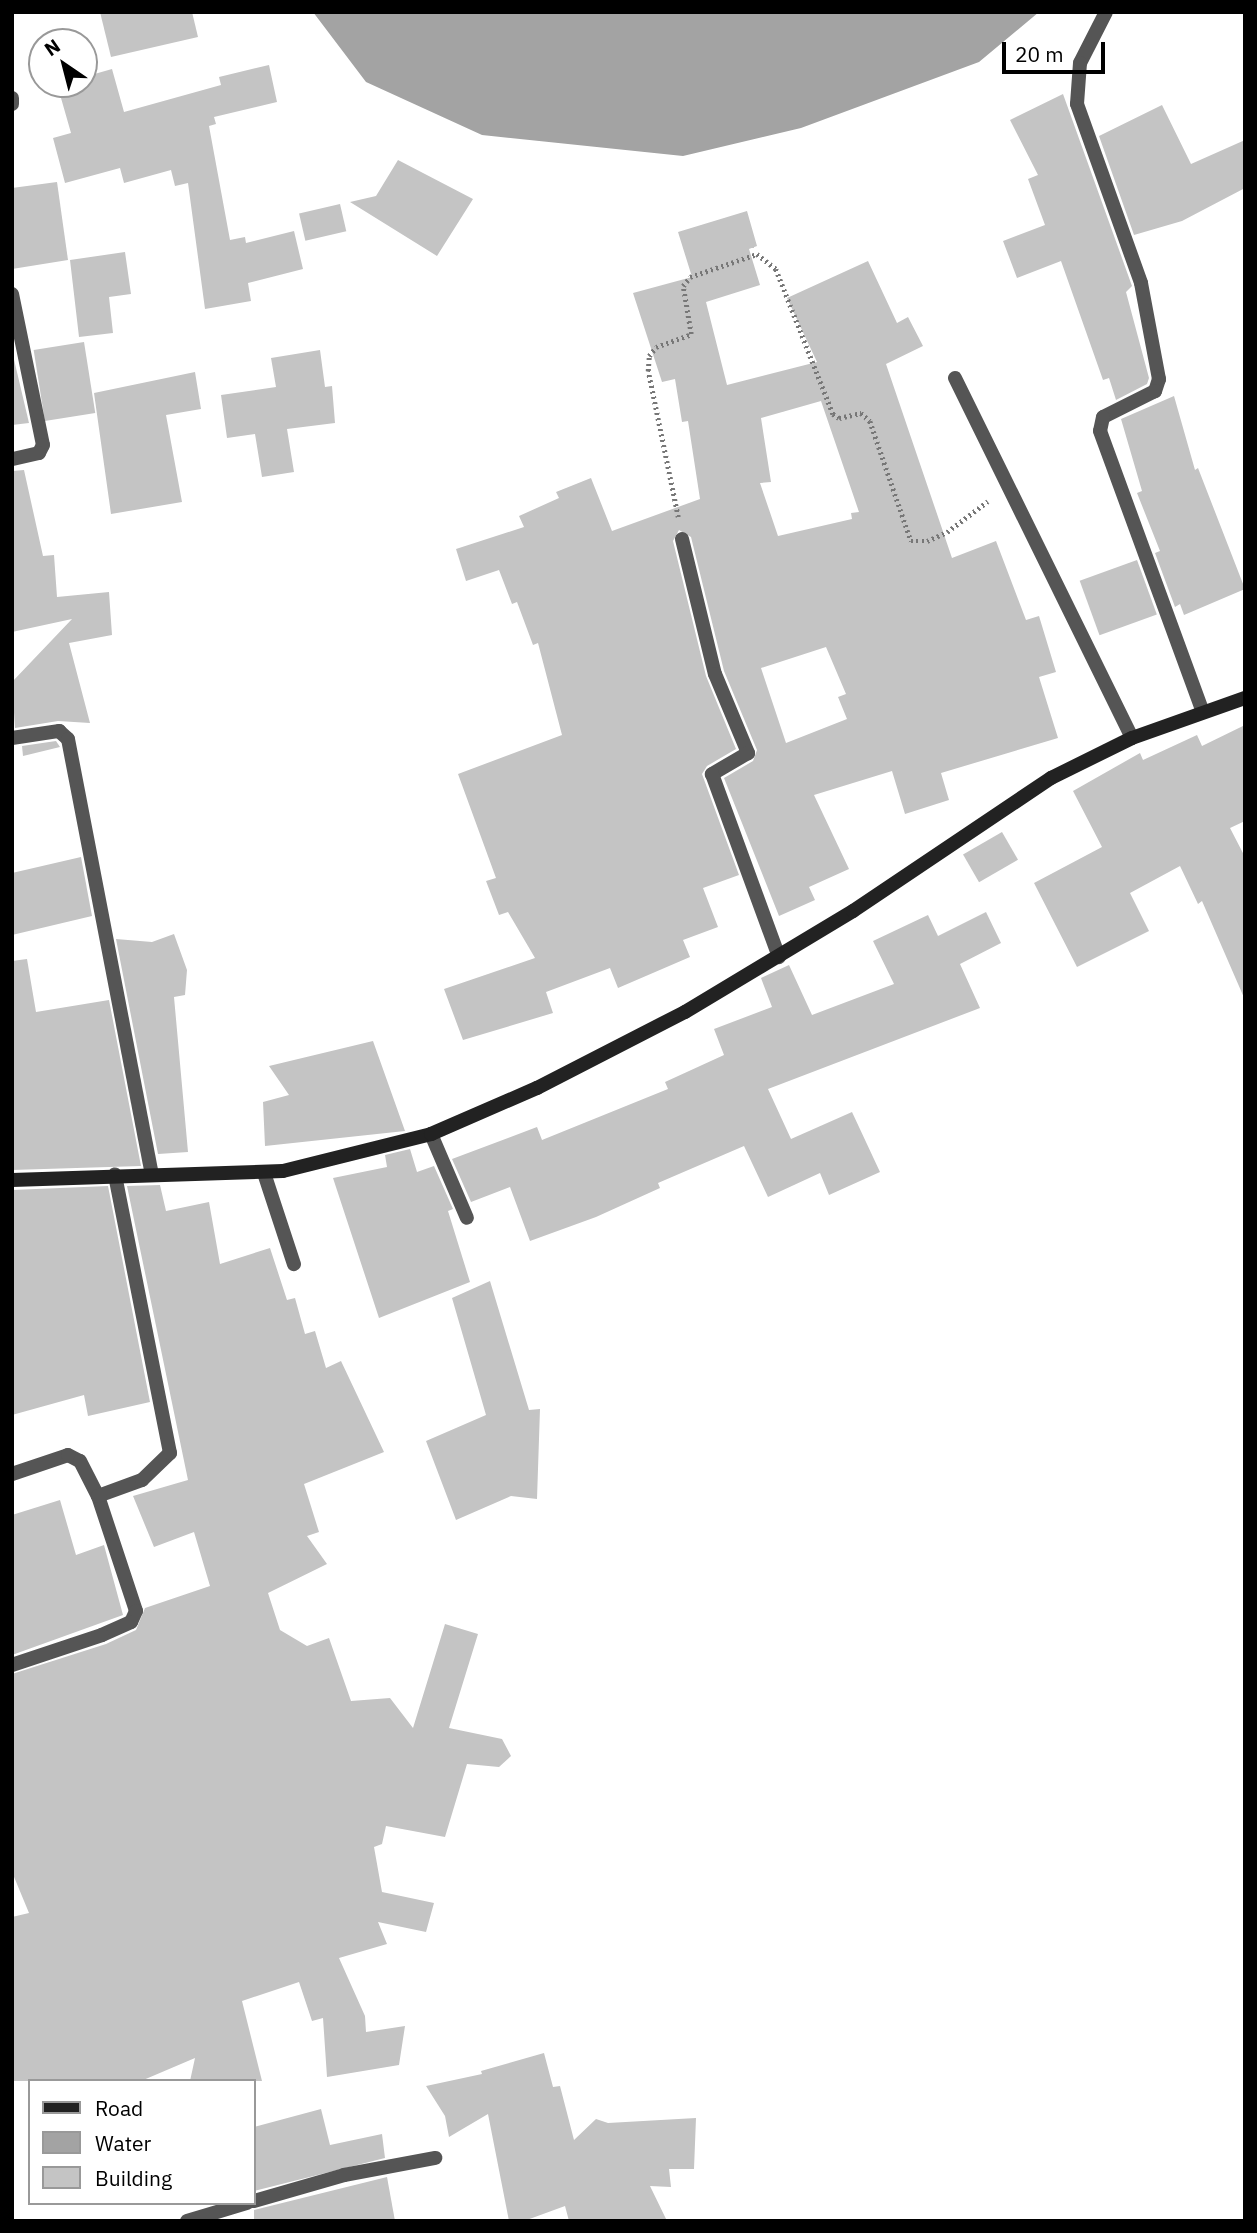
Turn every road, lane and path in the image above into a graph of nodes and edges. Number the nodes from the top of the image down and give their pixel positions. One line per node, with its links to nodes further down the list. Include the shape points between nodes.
1 (1106, 12): 10 (street, via 1080,63 1077,104 1140,283 1159,379 1155,391 1103,417 1100,430)
2 (12, 98): 3 (street)
3 (12, 104)
4 (12, 294): 6 (street, via 43,445 39,453)
5 (955, 378): 7 (street)
6 (12, 459)
7 (1008, 491): 8 (path, via 972,510 947,532 927,541 911,541 870,421 861,413 839,418 833,414 776,269 757,254 690,277 683,286 691,334 656,347 648,360); 12 (street)
8 (682, 539): 13 (street, via 715,674 748,753 746,758 717,767 712,774)
9 (1245, 698): 10 (street)
10 (1202, 710): 12 (street)
11 (12, 738): 17 (street, via 59,731 68,739)
12 (1132, 738): 13 (street, via 1051,778)
13 (779, 957): 14 (street, via 610,1052)
14 (431, 1134): 15 (street, via 352,1157); 19 (street)
15 (264, 1173): 17 (street); 20 (street)
16 (115, 1174): 17 (street); 18 (street); 22 (street, via 170,1453 142,1480)
17 (152, 1174)
18 (12, 1180)
19 (467, 1219)
20 (294, 1264)
21 (12, 1474): 22 (street, via 75,1457 88,1470)
22 (98, 1496): 23 (street, via 136,1612 131,1622)
23 (12, 1665)
24 (435, 2158): 25 (street, via 344,2175)
25 (256, 2200)
26 (240, 2205): 27 (street)
27 (187, 2221)

